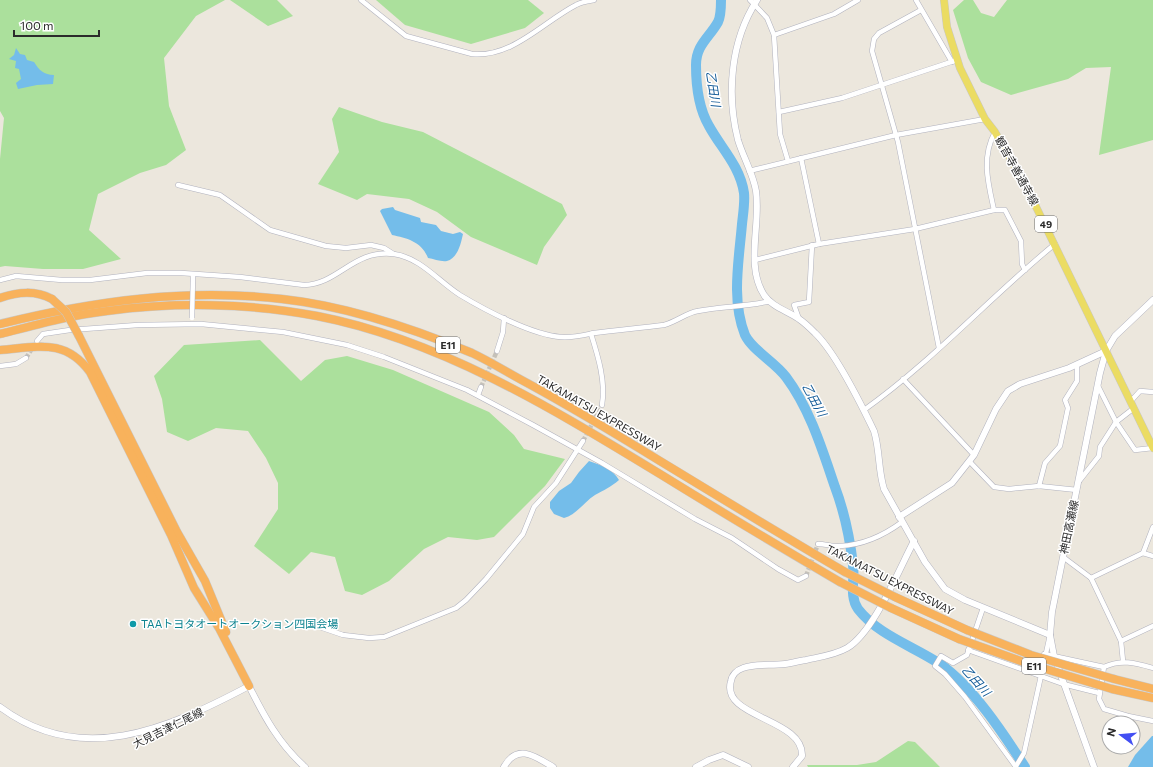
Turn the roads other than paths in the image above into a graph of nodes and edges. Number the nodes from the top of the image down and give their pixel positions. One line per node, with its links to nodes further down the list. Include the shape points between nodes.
1 (361, 0): 2 (street, via 406,36 483,55 506,49 577,4)
2 (594, 0)
3 (858, 0): 8 (street, via 834,14)
4 (916, 0): 7 (street)
5 (944, 0): 9 (main road, 観音寺善通寺線 / 49)
6 (754, 2): 8 (street, via 767,18); 17 (street, via 742,28 736,50 732,100 738,140)
7 (921, 10): 9 (street); 10 (street, via 879,33 874,39 872,51)
8 (774, 35): 11 (street)
9 (955, 61): 10 (street); 12 (main road, 観音寺善通寺線 / 49)
10 (882, 86): 11 (street, via 814,106); 14 (street)
11 (779, 112): 16 (street, via 780,134)
12 (985, 119): 13 (main road, 観音寺善通寺線 / 49); 14 (street)
13 (995, 132): 19 (street, via 990,142 986,165); 22 (main road, 観音寺善通寺線 / 49)
14 (896, 135): 15 (street); 20 (street)
15 (800, 158): 16 (street); 21 (street)
16 (788, 161): 17 (street)
17 (749, 171): 25 (street, via 756,191 758,217)
18 (178, 184): 24 (street, via 220,196 270,230 326,246 346,248 371,245 384,248)
19 (994, 210): 20 (street); 26 (street, via 1005,210 1022,241 1022,264)
20 (915, 229): 21 (street); 39 (street)
21 (818, 244): 23 (street)
22 (1056, 244): 26 (street); 42 (main road, 観音寺善通寺線 / 49)
23 (812, 246): 25 (street); 33 (street, via 809,302 794,305)
24 (396, 255): 27 (street, via 375,254 359,259 314,285 240,276); 32 (street, via 414,261 459,294)
25 (755, 260): 31 (street, via 759,282 764,295)
26 (1025, 270): 39 (street)
27 (193, 276): 28 (street, via 147,273 90,280 16,276); 35 (street, bridge)
28 (0, 280)
29 (0, 298): 86 (highway, bridge, via 21,293 43,294 66,312 177,532 205,581)
30 (1153, 300): 42 (street, 神田高瀬線, via 1115,336)
31 (770, 301): 33 (street); 37 (street, via 690,313 676,322 664,325)
32 (504, 318): 37 (street, via 552,336); 41 (street, via 503,332)
33 (800, 319): 54 (street, via 817,334)
34 (0, 324): 87 (highway, TAKAMATSU EXPRESSWAY / E11, bridge, via 108,302 211,294 285,299 368,317 466,351 486,361 584,414 845,572 895,597 967,630 1031,655)
35 (192, 324): 38 (street, via 70,330 43,334); 50 (street, via 283,332 347,345 409,366)
36 (0, 334): 89 (highway, TAKAMATSU EXPRESSWAY / E11, bridge, via 107,311 174,306 284,311 351,324 424,348 513,388 580,425 840,582 891,608 959,639 1028,664 1112,689)
37 (591, 334): 52 (street, via 604,389)
38 (37, 341)
39 (939, 348): 46 (street)
40 (0, 350): 86 (highway, via 54,347 74,354 86,367 171,535 194,588 219,628)
41 (496, 351)
42 (1106, 351): 44 (street); 47 (street, 神田高瀬線); 51 (main road, 観音寺善通寺線 / 49)
43 (26, 358): 45 (street, via 16,364)
44 (1077, 365): 59 (street, via 1020,384 1008,392 996,409); 62 (street, via 1077,381 1066,400 1068,408 1060,446 1045,463)
45 (0, 366)
46 (902, 379): 54 (street); 59 (street)
47 (1097, 385): 55 (street); 61 (street, 神田高瀬線)
48 (481, 387): 50 (street)
49 (1153, 392): 51 (street, via 1140,391)
50 (478, 395): 58 (street)
51 (1131, 401): 53 (main road, 観音寺善通寺線 / 49)
52 (602, 405)
53 (1134, 408): 55 (street); 57 (main road, 観音寺善通寺線 / 49)
54 (864, 410): 64 (street, via 878,444 881,480)
55 (1116, 422): 57 (street, via 1135,450); 61 (street, via 1100,447 1099,456)
56 (583, 441): 58 (street)
57 (1153, 448)
58 (576, 450): 71 (street, via 732,538 778,570 798,580); 74 (street, via 556,482 534,507 523,534 486,579 456,608 384,637 343,635)
59 (974, 455): 60 (street)
60 (969, 461): 62 (street, via 994,487 1009,489); 64 (street, via 952,483)
61 (1078, 481): 63 (street, 神田高瀬線)
62 (1039, 486): 63 (street)
63 (1077, 490): 70 (street, 神田高瀬線)
64 (900, 519): 66 (street); 67 (street, via 884,535 857,544)
65 (1153, 527): 68 (street)
66 (914, 541): 73 (street, via 931,573 945,589); 99 (street, via 870,625 848,647 785,664 748,667 737,672 732,678 730,691 740,705 785,730 800,743 802,756)
67 (818, 544)
68 (1143, 553): 69 (street); 72 (street)
69 (1153, 556)
70 (1063, 557): 72 (street); 76 (street, 神田高瀬線)
71 (806, 576)
72 (1091, 578): 77 (street)
73 (983, 608): 76 (street); 78 (street)
74 (302, 621)
75 (1153, 626): 77 (street)
76 (1050, 635): 79 (street); 80 (street, 神田高瀬線)
77 (1121, 641): 81 (street)
78 (968, 650): 84 (street); 100 (street, via 967,655 953,663 941,656 935,666 964,697)
79 (1044, 654): 80 (street); 84 (street)
80 (1054, 656): 82 (street); 85 (street, 神田高瀬線)
81 (1123, 661): 82 (street); 83 (street)
82 (1104, 667): 88 (street)
83 (1153, 668)
84 (1040, 675): 85 (street); 100 (street, via 1024,753)
85 (1063, 684): 88 (street); 101 (street, 神田高瀬線)
86 (249, 686): 93 (street, 大見吉津仁尾線); 94 (street, via 281,743)
87 (1153, 689)
88 (1099, 693): 91 (street, via 1099,701 1105,710)
89 (1153, 698)
90 (0, 707): 92 (street, via 13,722)
91 (1153, 721)
92 (26, 730)
93 (158, 735)
94 (305, 767)
95 (504, 767): 96 (street, via 509,759 522,753 534,756)
96 (553, 767)
97 (696, 767): 98 (street, via 723,755)
98 (748, 767)
99 (793, 767)
100 (1016, 767)
101 (1094, 767)

